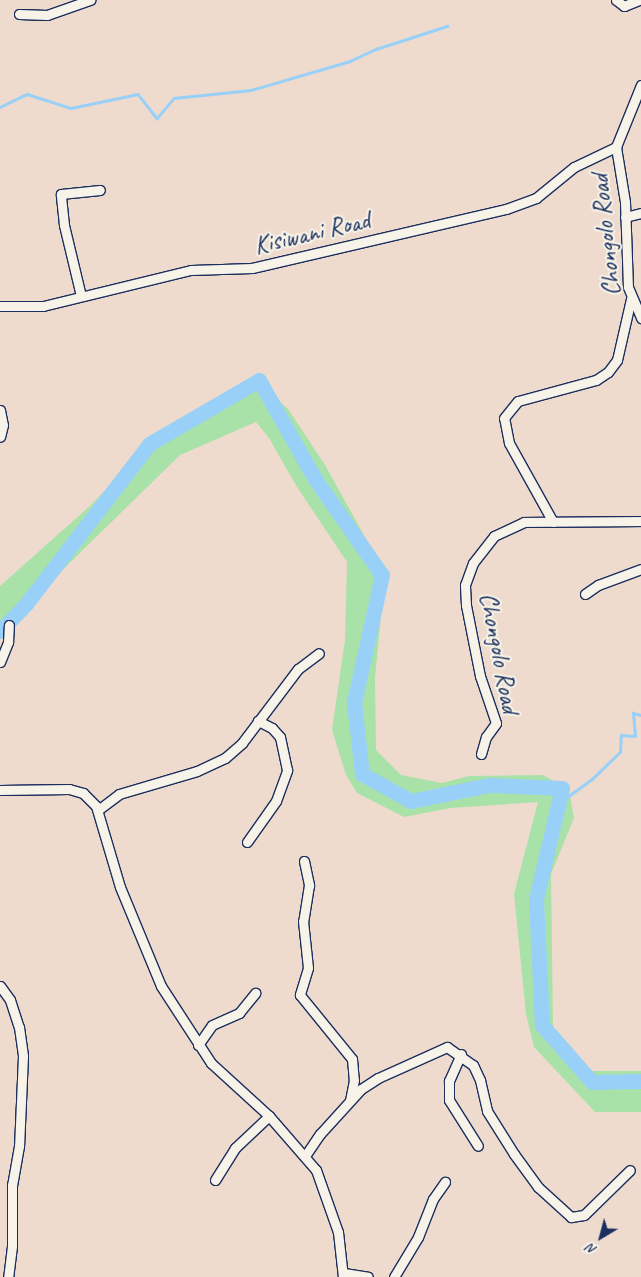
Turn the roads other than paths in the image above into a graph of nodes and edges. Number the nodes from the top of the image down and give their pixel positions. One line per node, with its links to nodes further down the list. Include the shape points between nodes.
1 (90, 0): 4 (street, via 46,15)
2 (616, 0): 3 (street, via 624,6)
3 (638, 0)
4 (19, 14)
5 (641, 85): 6 (street)
6 (616, 147): 9 (street, Chongolo Road); 10 (street, Kisiwani Road, via 574,167 536,198 506,209 252,268 191,270)
7 (100, 190): 10 (street, via 61,194 64,224)
8 (641, 213): 9 (street)
9 (625, 217): 11 (street, Chongolo Road)
10 (81, 296): 12 (street, Kisiwani Road, via 43,306)
11 (631, 299): 13 (street, Chongolo Road); 17 (street, via 619,354 608,372 596,380 518,401 504,418 509,443)
12 (0, 306)
13 (641, 318)
14 (0, 410): 15 (street, via 3,425)
15 (0, 437)
16 (641, 521): 17 (street, Chongolo Road)
17 (553, 522): 24 (street, Chongolo Road, via 524,522 494,536 468,573 464,596 475,654 496,723 486,737)
18 (641, 569): 19 (street, via 598,585)
19 (585, 594)
20 (9, 625): 22 (street, via 8,642)
21 (319, 653): 23 (street, via 298,669)
22 (0, 662)
23 (258, 721): 26 (street, via 234,751 215,764 119,794); 27 (street, via 272,728 280,737 287,770 276,801)
24 (481, 754)
25 (0, 790): 26 (street, via 69,789 83,793)
26 (98, 810): 31 (street, via 120,887 153,970)
27 (247, 842)
28 (304, 860): 33 (street, via 309,885 303,921 308,968 300,995 352,1059 354,1080)
29 (0, 986): 41 (street, via 10,1000 19,1027 23,1056)
30 (255, 993): 31 (street, via 239,1013 212,1025)
31 (198, 1045): 34 (street, via 220,1072)
32 (461, 1054): 33 (street, via 453,1049 440,1048 419,1062 372,1081); 35 (street, via 449,1081 449,1100); 37 (street, via 478,1073 484,1103 532,1180 571,1217 584,1215)
33 (350, 1100): 36 (street)
34 (269, 1116): 36 (street); 38 (street, via 235,1148)
35 (478, 1146)
36 (306, 1156): 40 (street, via 328,1200 342,1252)
37 (630, 1170)
38 (215, 1180)
39 (445, 1182): 43 (street, via 433,1199 418,1237)
40 (343, 1275): 42 (street)
41 (8, 1277)
42 (368, 1277)
43 (394, 1277)

